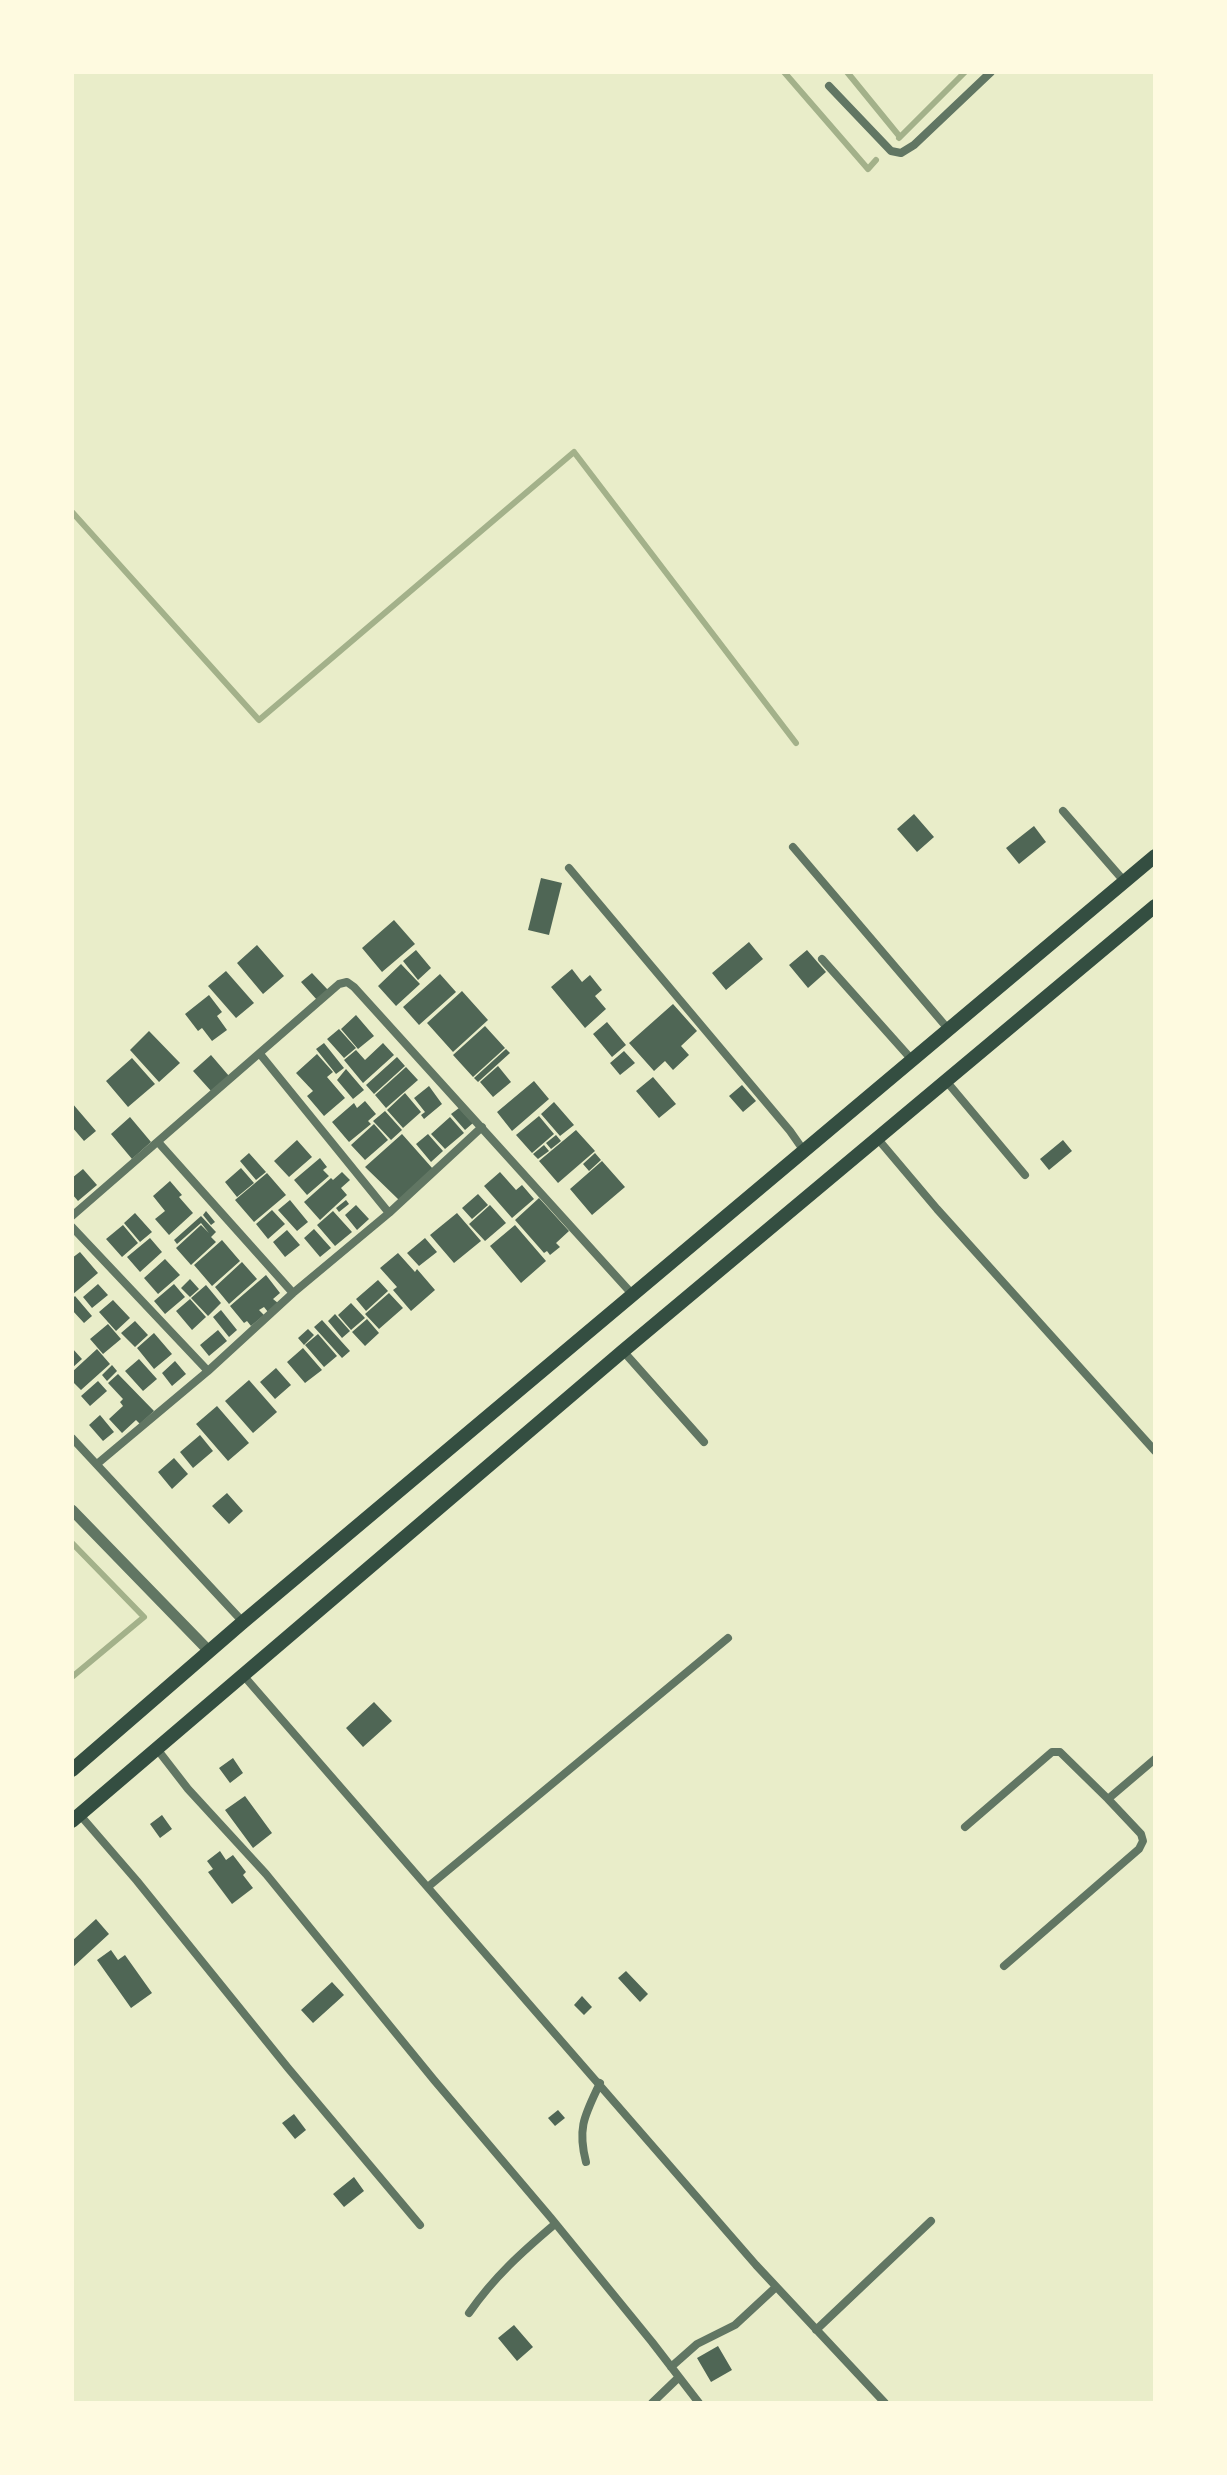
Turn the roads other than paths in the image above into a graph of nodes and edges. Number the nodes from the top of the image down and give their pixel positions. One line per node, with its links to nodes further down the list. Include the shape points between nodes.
1 (991, 72): 2 (street, via 901,153 891,151)
2 (829, 86)
3 (1066, 815): 7 (street)
4 (793, 847): 10 (street)
5 (1155, 856): 7 (highway)
6 (569, 868): 17 (street)
7 (1124, 881): 10 (highway)
8 (1155, 906): 13 (highway)
9 (822, 959): 12 (street)
10 (949, 1031): 12 (highway)
11 (260, 1054): 14 (street, via 347,982); 16 (street); 19 (street)
12 (913, 1061): 17 (highway)
13 (947, 1082): 15 (highway); 18 (street)
14 (482, 1127): 19 (street); 23 (street)
15 (877, 1138): 24 (highway); 28 (street)
16 (158, 1142): 20 (street); 22 (street)
17 (805, 1152): 23 (highway)
18 (1025, 1175)
19 (389, 1213): 22 (street)
20 (72, 1216)
21 (72, 1227): 25 (street)
22 (293, 1293): 25 (street)
23 (633, 1295): 33 (highway)
24 (623, 1351): 29 (street); 36 (highway)
25 (208, 1371): 31 (street)
26 (1155, 1434): 28 (street)
27 (72, 1438): 31 (street)
28 (1146, 1441): 30 (street)
29 (704, 1442)
30 (1155, 1451)
31 (97, 1464): 33 (street)
32 (72, 1510): 35 (street)
33 (243, 1622): 35 (highway)
34 (728, 1638): 43 (street)
35 (209, 1651): 39 (highway)
36 (243, 1675): 37 (highway); 43 (street)
37 (157, 1749): 41 (highway); 48 (street)
38 (1155, 1759): 40 (street)
39 (72, 1770)
40 (1108, 1799): 42 (street, via 1055,1752); 44 (street, via 1141,1834 1139,1849)
41 (76, 1818): 49 (street, via 137,1881)
42 (965, 1827)
43 (429, 1886): 45 (street)
44 (1004, 1966)
45 (600, 2083): 46 (street, via 580,2140); 50 (street)
46 (586, 2162)
47 (931, 2221): 52 (street)
48 (555, 2224): 51 (street, via 489,2285); 53 (street)
49 (420, 2225)
50 (776, 2287): 52 (street); 53 (street, via 735,2325 697,2344)
51 (469, 2313)
52 (816, 2330): 57 (street)
53 (671, 2367): 54 (street)
54 (678, 2378): 55 (street); 56 (street)
55 (652, 2403)
56 (699, 2403)
57 (885, 2403)

